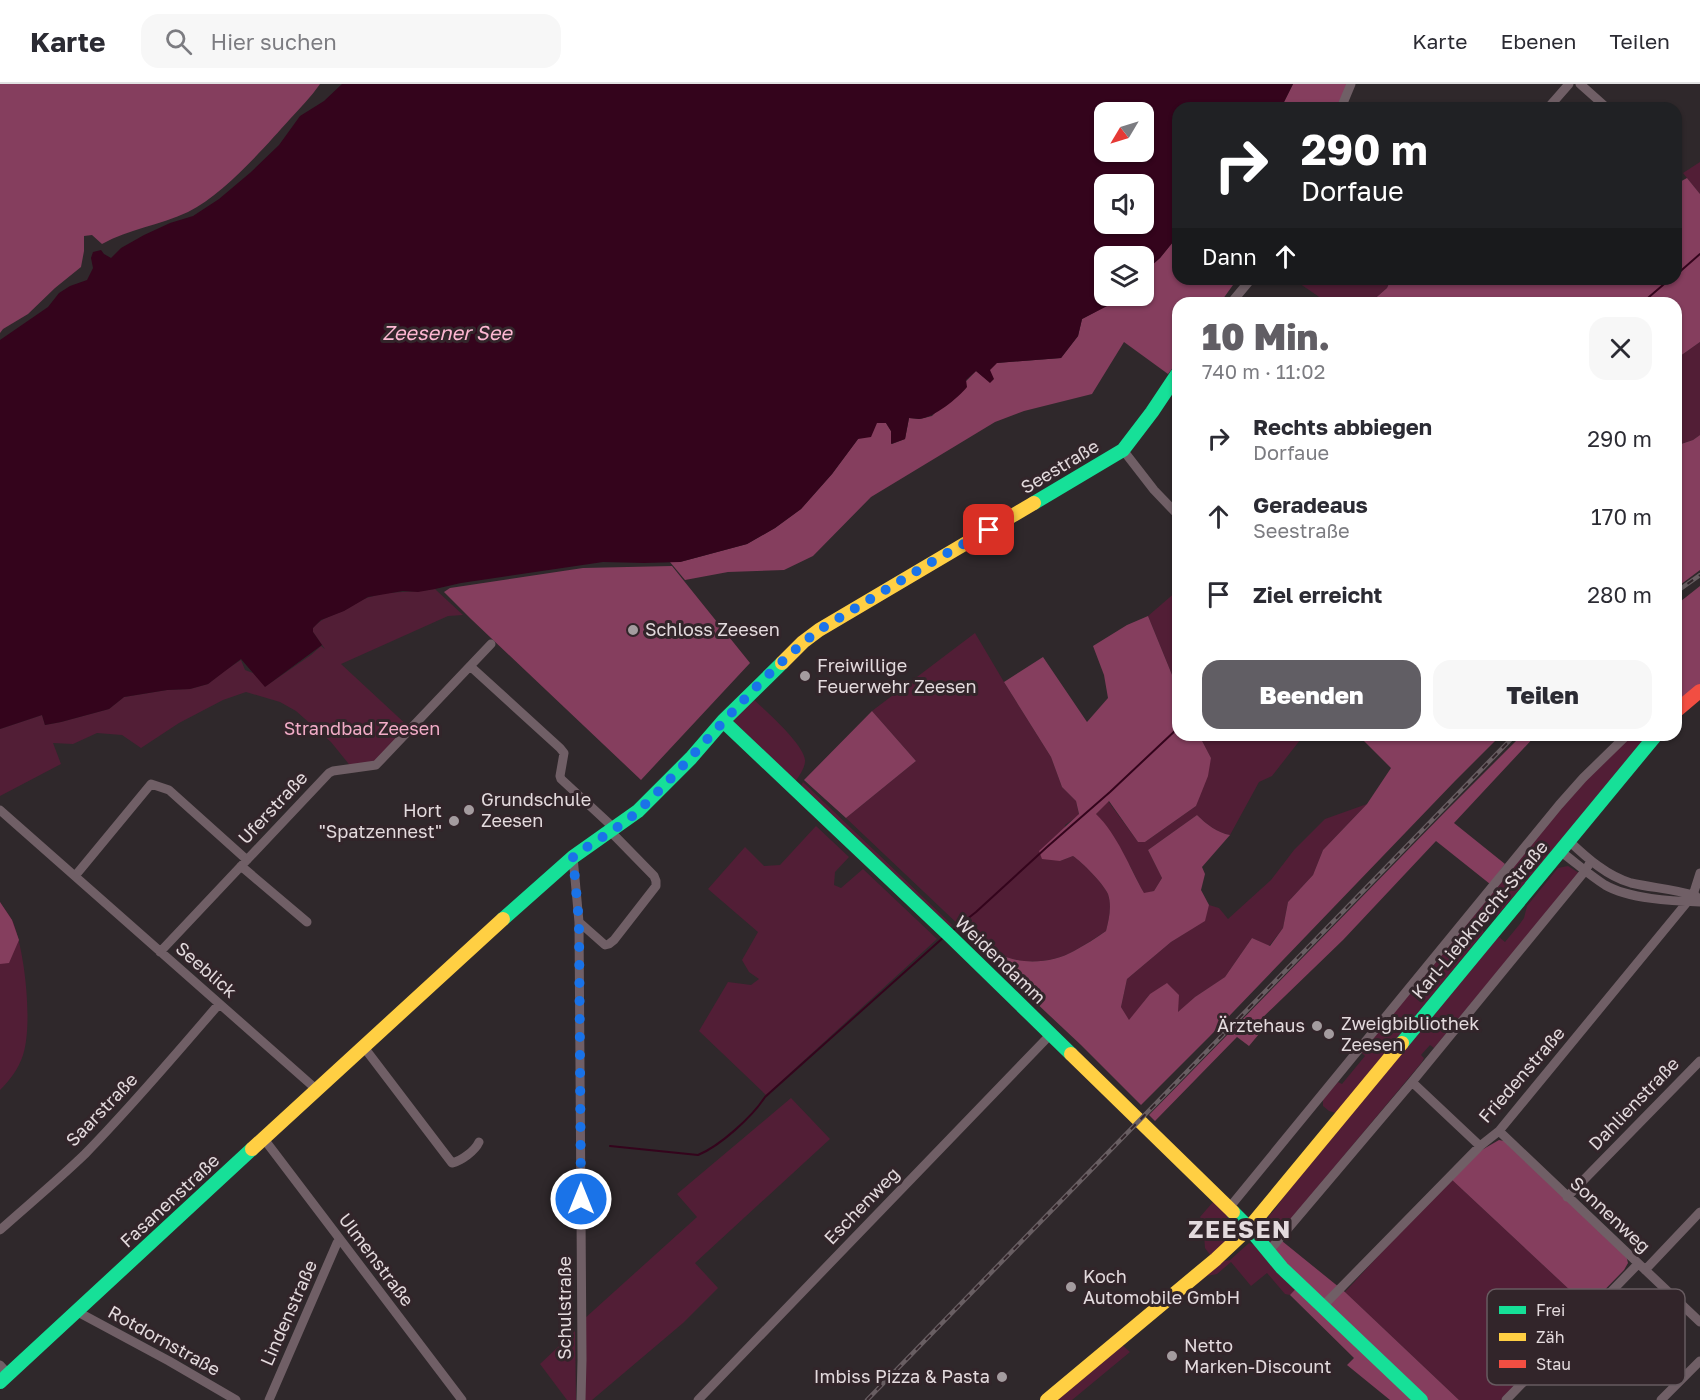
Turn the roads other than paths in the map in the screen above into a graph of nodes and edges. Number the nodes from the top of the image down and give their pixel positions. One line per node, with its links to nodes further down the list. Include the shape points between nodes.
1 (1351, 84): 4 (street)
2 (1569, 84): 5 (street)
3 (1580, 84): 6 (street)
4 (1344, 102)
5 (1553, 102)
6 (1601, 102)
7 (1246, 285): 8 (street)
8 (1237, 297)
9 (1172, 382): 10 (street, Seestraße)
10 (1122, 450): 11 (street, Seestraße); 16 (street, Seestraße, via 819,630)
11 (1172, 509)
12 (491, 644): 13 (street, Uferstraße)
13 (470, 666): 20 (street, via 560,748 564,753 561,779); 24 (street, Uferstraße, via 376,765 329,773)
14 (1700, 691): 15 (street)
15 (1682, 706)
16 (723, 721): 20 (street, Seestraße, via 644,805); 33 (street, Weidendamm)
17 (1621, 741): 43 (street, Karl-Liebknecht-Straße, via 1559,805)
18 (1651, 741): 21 (street, Karl-Liebknecht-Straße)
19 (0, 810): 27 (street, Seeblick)
20 (612, 830): 22 (street, Fasanenstraße); 30 (street, via 654,876 656,886 609,944 605,945)
21 (1565, 846): 23 (street); 25 (street); 45 (street, Karl-Liebknecht-Straße)
22 (573, 857): 30 (street, Schulstraße); 34 (street, Fasanenstraße)
23 (1592, 861): 25 (street); 28 (street, via 1629,882)
24 (244, 863): 27 (street, via 169,790 151,784); 29 (street, Uferstraße); 31 (street, Uferstraße)
25 (1585, 871): 28 (street, via 1621,892 1676,902); 36 (street)
26 (1700, 873): 28 (street, Friedenstraße)
27 (75, 876): 31 (street, Seeblick)
28 (1695, 899): 38 (street, Friedenstraße)
29 (307, 922)
30 (579, 922): 64 (street, Schulstraße)
31 (160, 952): 32 (street, Seeblick)
32 (219, 1004): 37 (street, Seeblick); 46 (street, Saarstraße, via 112,1126)
33 (1051, 1035): 43 (street, Weidendamm); 65 (street, Eschenweg)
34 (363, 1046): 37 (street, Fasanenstraße); 40 (street, via 452,1163)
35 (1700, 1061): 42 (street, Dahlienstraße)
36 (1412, 1082): 41 (street); 48 (street)
37 (316, 1089): 39 (street, Fasanenstraße)
38 (1499, 1131): 41 (street, Friedenstraße); 42 (street, Sonnenweg)
39 (264, 1139): 47 (street, Ulmenstraße); 54 (street, Fasanenstraße)
40 (479, 1142)
41 (1480, 1146): 52 (street, Friedenstraße)
42 (1567, 1197): 49 (street, Sonnenweg)
43 (1229, 1208): 45 (street, Weidendamm)
44 (1700, 1212): 49 (street)
45 (1249, 1228): 48 (street, Weidendamm); 66 (street, Karl-Liebknecht-Straße)
46 (0, 1230)
47 (340, 1240): 62 (street, Lindenstraße); 63 (street, Ulmenstraße)
48 (1268, 1252): 52 (street, Weidendamm)
49 (1641, 1267): 50 (street); 51 (street, Sonnenweg)
50 (1619, 1289)
51 (1665, 1289)
52 (1322, 1307): 67 (street, Weidendamm)
53 (1685, 1308): 55 (street, Sonnenweg)
54 (76, 1311): 57 (street, Fasanenstraße); 61 (street, Rotdornstraße)
55 (1700, 1322)
56 (1700, 1361): 58 (street)
57 (3, 1374)
58 (1685, 1376)
59 (1521, 1385): 68 (street)
60 (1676, 1385): 69 (street)
61 (236, 1400)
62 (269, 1400)
63 (462, 1400)
64 (581, 1400)
65 (698, 1400)
66 (1047, 1400)
67 (1421, 1400)
68 (1506, 1400)
69 (1661, 1400)

